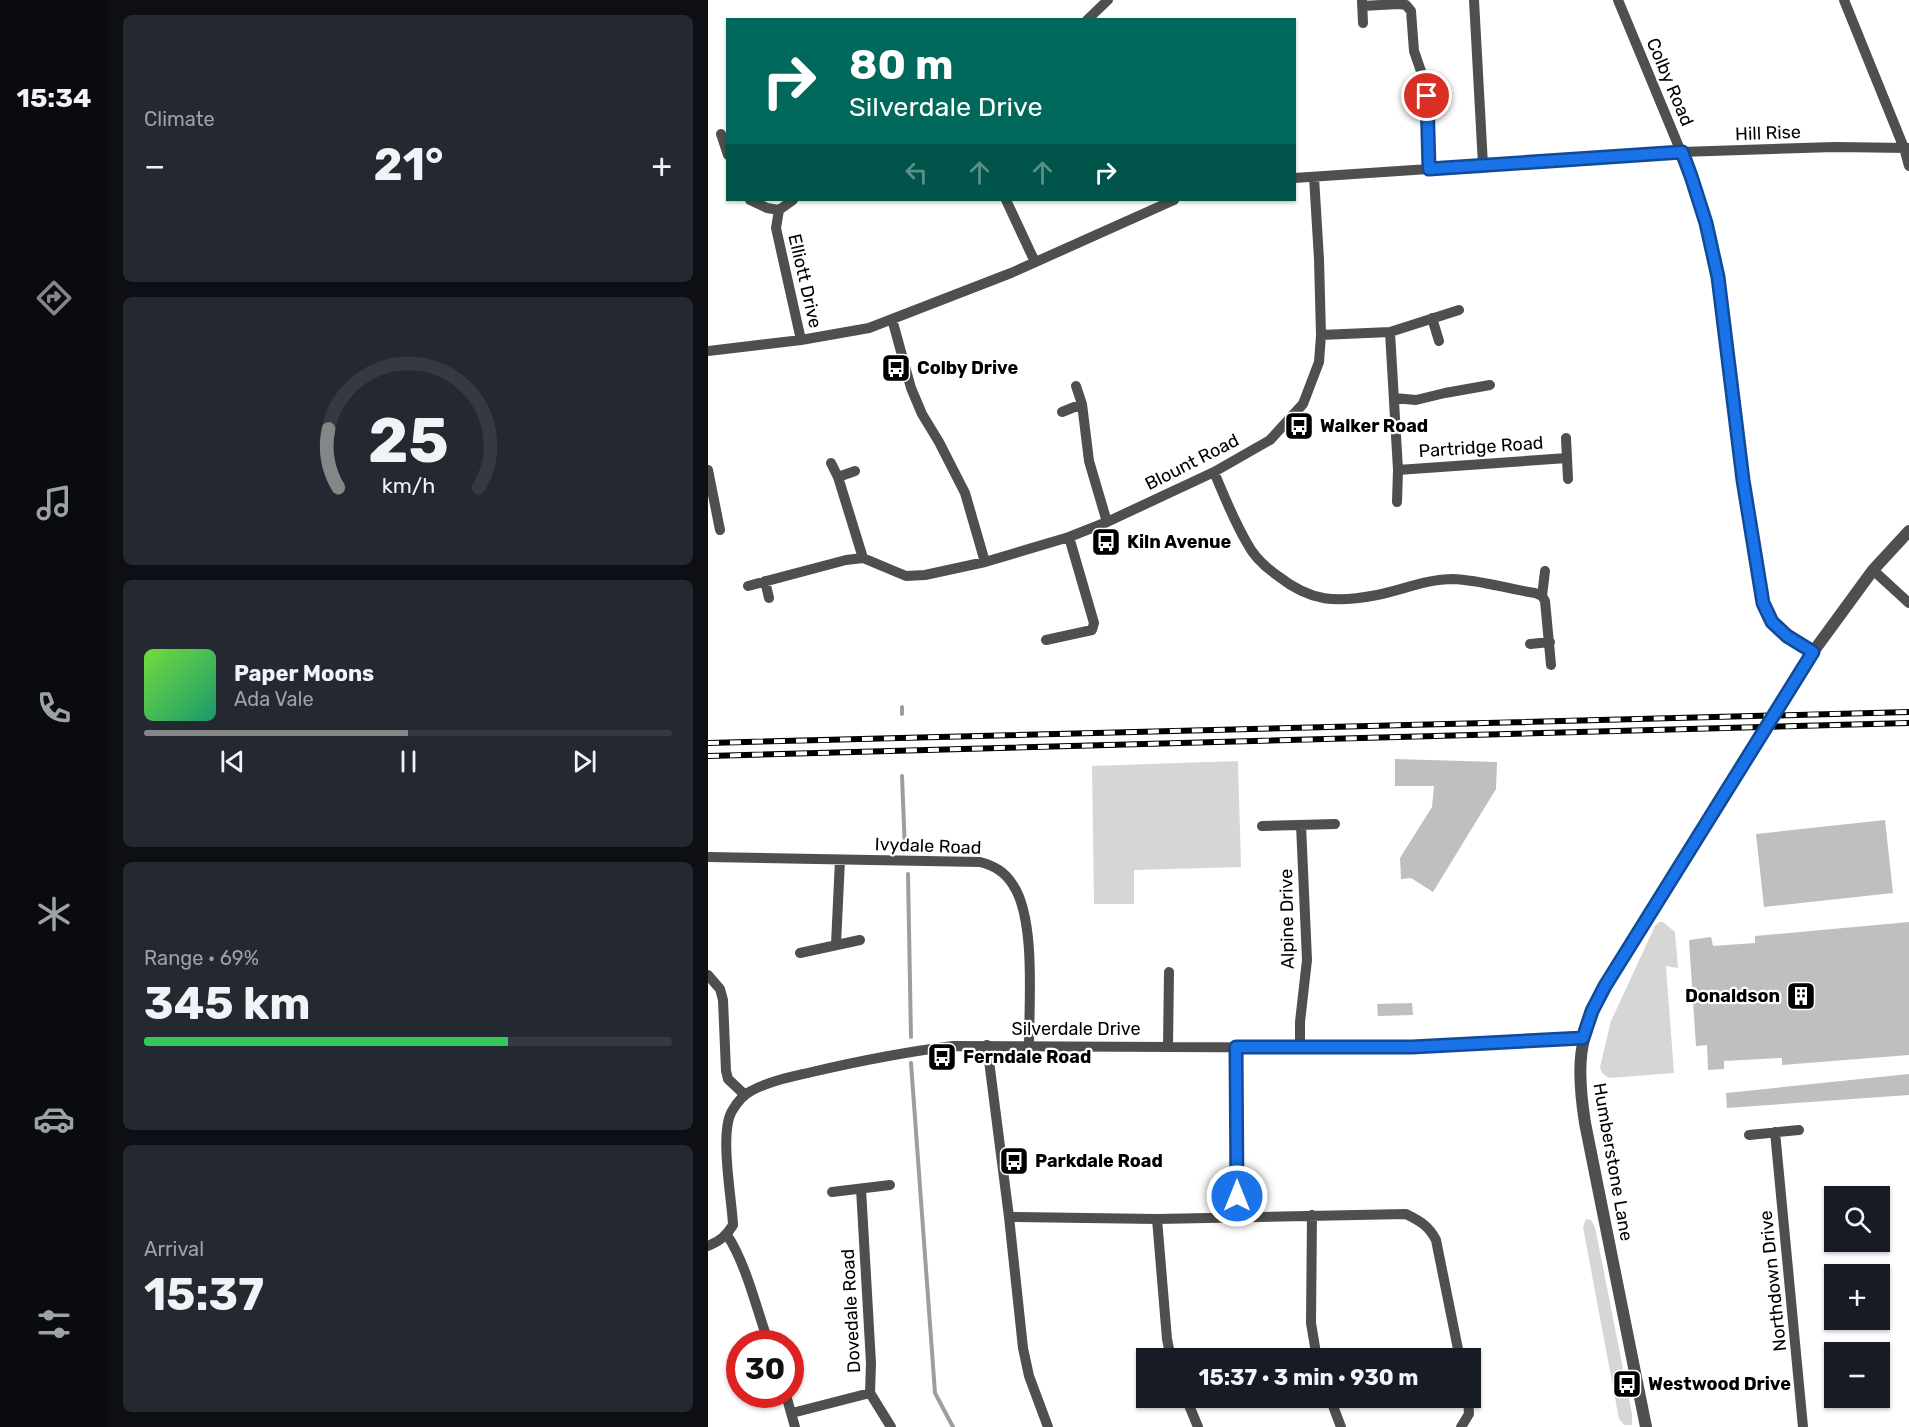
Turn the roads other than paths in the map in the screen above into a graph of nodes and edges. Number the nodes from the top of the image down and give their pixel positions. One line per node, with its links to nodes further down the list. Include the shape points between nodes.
1 (1108, 0): 6 (street)
2 (1474, 0): 12 (street)
3 (1618, 0): 11 (street, Colby Road)
4 (1844, 0): 9 (street)
5 (1362, 3): 7 (street); 14 (street, via 1406,5 1411,11 1414,51 1427,96)
6 (1089, 18)
7 (1363, 23)
8 (721, 134): 10 (street)
9 (1907, 148): 11 (street, Hill Rise); 13 (street)
10 (726, 149)
11 (1682, 152): 12 (street, Hill Rise); 63 (street, Colby Road, via 1706,223 1718,277 1763,603 1772,622)
12 (1483, 165): 14 (street)
13 (1909, 166)
14 (1429, 169): 15 (street)
15 (1314, 177): 16 (street); 27 (street, Blount Road)
16 (1296, 178)
17 (752, 201): 21 (street)
18 (792, 201): 21 (street, Elliott Drive)
19 (1006, 201): 22 (street)
20 (1168, 201): 22 (street)
21 (780, 210): 28 (street, Elliott Drive, via 776,228)
22 (1035, 262): 25 (street)
23 (1459, 310): 24 (street)
24 (1432, 318): 26 (street); 29 (street)
25 (892, 319): 28 (street, via 869,328); 52 (street, via 911,388 965,493)
26 (1390, 332): 27 (street); 33 (street)
27 (1321, 335): 42 (street, Blount Road, via 1319,362 1303,404 1270,440)
28 (801, 340): 30 (street)
29 (1439, 341)
30 (708, 351)
31 (1490, 385): 33 (street, via 1416,400)
32 (1076, 386): 34 (street)
33 (1394, 398): 40 (street)
34 (1082, 404): 35 (street); 47 (street, via 1089,461)
35 (1062, 412)
36 (1566, 438): 37 (street, Partridge Road)
37 (1567, 458): 40 (street, Partridge Road); 44 (street, Partridge Road)
38 (831, 463): 43 (street)
39 (708, 470): 46 (street)
40 (1398, 470): 45 (street)
41 (855, 471): 43 (street)
42 (1214, 472): 47 (street, Blount Road); 57 (street, via 1256,558 1295,590 1319,599 1346,600 1453,579)
43 (838, 477): 51 (street)
44 (1568, 479)
45 (1397, 502)
46 (712, 515): 48 (street)
47 (1107, 522): 50 (street, Blount Road)
48 (720, 530)
49 (1909, 531): 53 (street, Humberstone Lane)
50 (1069, 537): 52 (street, Blount Road); 60 (street, via 1094,623 1092,630 1085,633)
51 (863, 558): 52 (street, Blount Road, via 906,576); 55 (street)
52 (985, 562)
53 (1873, 570): 59 (street); 63 (street, Humberstone Lane)
54 (1545, 572): 57 (street)
55 (765, 581): 56 (street); 58 (street)
56 (747, 586)
57 (1542, 596): 61 (street)
58 (769, 598)
59 (1909, 603)
60 (1046, 640)
61 (1550, 642): 62 (street); 64 (street)
62 (1530, 644)
63 (1813, 652): 75 (street, Humberstone Lane, via 1605,986)
64 (1551, 665)
65 (1335, 824): 66 (street)
66 (1301, 825): 67 (street); 80 (street, Alpine Drive, via 1307,960)
67 (1262, 826)
68 (708, 857): 69 (street, Ivydale Road)
69 (840, 860): 71 (street); 77 (street, Ivydale Road, via 980,862 1006,875 1015,888 1025,919)
70 (860, 940): 71 (street)
71 (836, 944): 72 (street)
72 (800, 953)
73 (1169, 972): 78 (street)
74 (708, 975): 81 (street, via 720,989 723,1000 728,1078)
75 (1583, 1038): 80 (street, Silverdale Drive, via 1412,1047); 110 (street, Humberstone Lane, via 1580,1088 1585,1123)
76 (987, 1045): 77 (street, Silverdale Drive); 81 (street, Silverdale Drive, via 901,1052 783,1079); 89 (street)
77 (1029, 1045): 78 (street, Silverdale Drive)
78 (1168, 1046): 79 (street, Silverdale Drive)
79 (1236, 1047): 80 (street, Silverdale Drive); 90 (street)
80 (1300, 1047)
81 (745, 1095): 92 (street, via 731,1112 727,1127 733,1226)
82 (1800, 1130): 83 (street)
83 (1775, 1132): 84 (street); 111 (street, Northdown Drive)
84 (1749, 1135)
85 (890, 1185): 86 (street)
86 (861, 1189): 87 (street); 98 (street, Dovedale Road)
87 (832, 1192)
88 (1312, 1215): 90 (street); 96 (street, via 1311,1323); 97 (street, via 1406,1214 1431,1229 1437,1240)
89 (1009, 1217): 91 (street); 106 (street, via 1023,1348)
90 (1237, 1217): 91 (street)
91 (1157, 1219): 95 (street)
92 (727, 1235): 93 (street); 94 (street)
93 (708, 1246)
94 (764, 1330)
95 (1169, 1348)
96 (1315, 1348)
97 (1458, 1348)
98 (870, 1393): 103 (street); 105 (street, Dovedale Road)
99 (790, 1408): 103 (street)
100 (1190, 1408): 107 (street)
101 (1334, 1408): 108 (street)
102 (1469, 1408): 109 (street)
103 (792, 1413): 104 (street)
104 (795, 1427)
105 (891, 1427)
106 (1048, 1427)
107 (1198, 1427)
108 (1341, 1427)
109 (1461, 1427)
110 (1646, 1427)
111 (1803, 1427)

